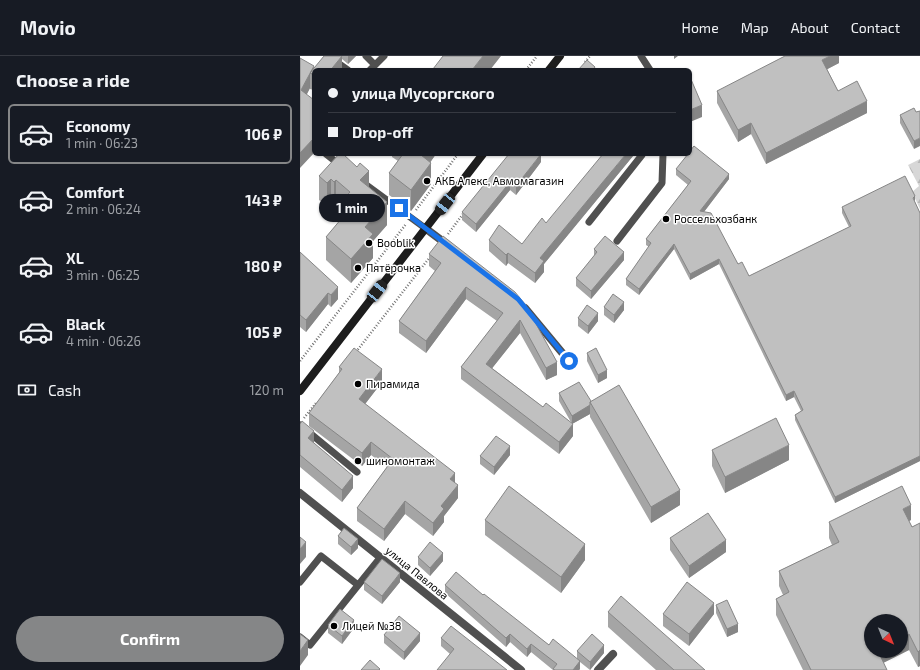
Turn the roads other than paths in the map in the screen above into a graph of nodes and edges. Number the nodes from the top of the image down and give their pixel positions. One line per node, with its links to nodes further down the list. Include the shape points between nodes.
1 (328, 56): 7 (lane)
2 (366, 56): 6 (lane)
3 (384, 56): 6 (lane)
4 (560, 56): 8 (main road)
5 (641, 56): 9 (lane)
6 (372, 67)
7 (345, 68)
8 (551, 68)
9 (649, 68)
10 (329, 156): 14 (lane)
11 (481, 156): 17 (main road)
12 (641, 156): 16 (lane)
13 (663, 156): 18 (lane, via 662,183)
14 (344, 168)
15 (356, 177): 17 (lane)
16 (589, 222)
17 (426, 228): 19 (street); 22 (main road)
18 (617, 241)
19 (455, 251)
20 (518, 299): 21 (street)
21 (569, 361)
22 (300, 392)
23 (300, 424): 24 (lane)
24 (357, 472)
25 (300, 493): 26 (street, улица Павлова)
26 (380, 558): 28 (lane); 31 (street, улица Павлова)
27 (300, 582): 28 (lane, via 321,556)
28 (358, 585): 29 (lane, via 310,645)
29 (300, 637)
30 (613, 654): 32 (street)
31 (521, 670)
32 (598, 670)

